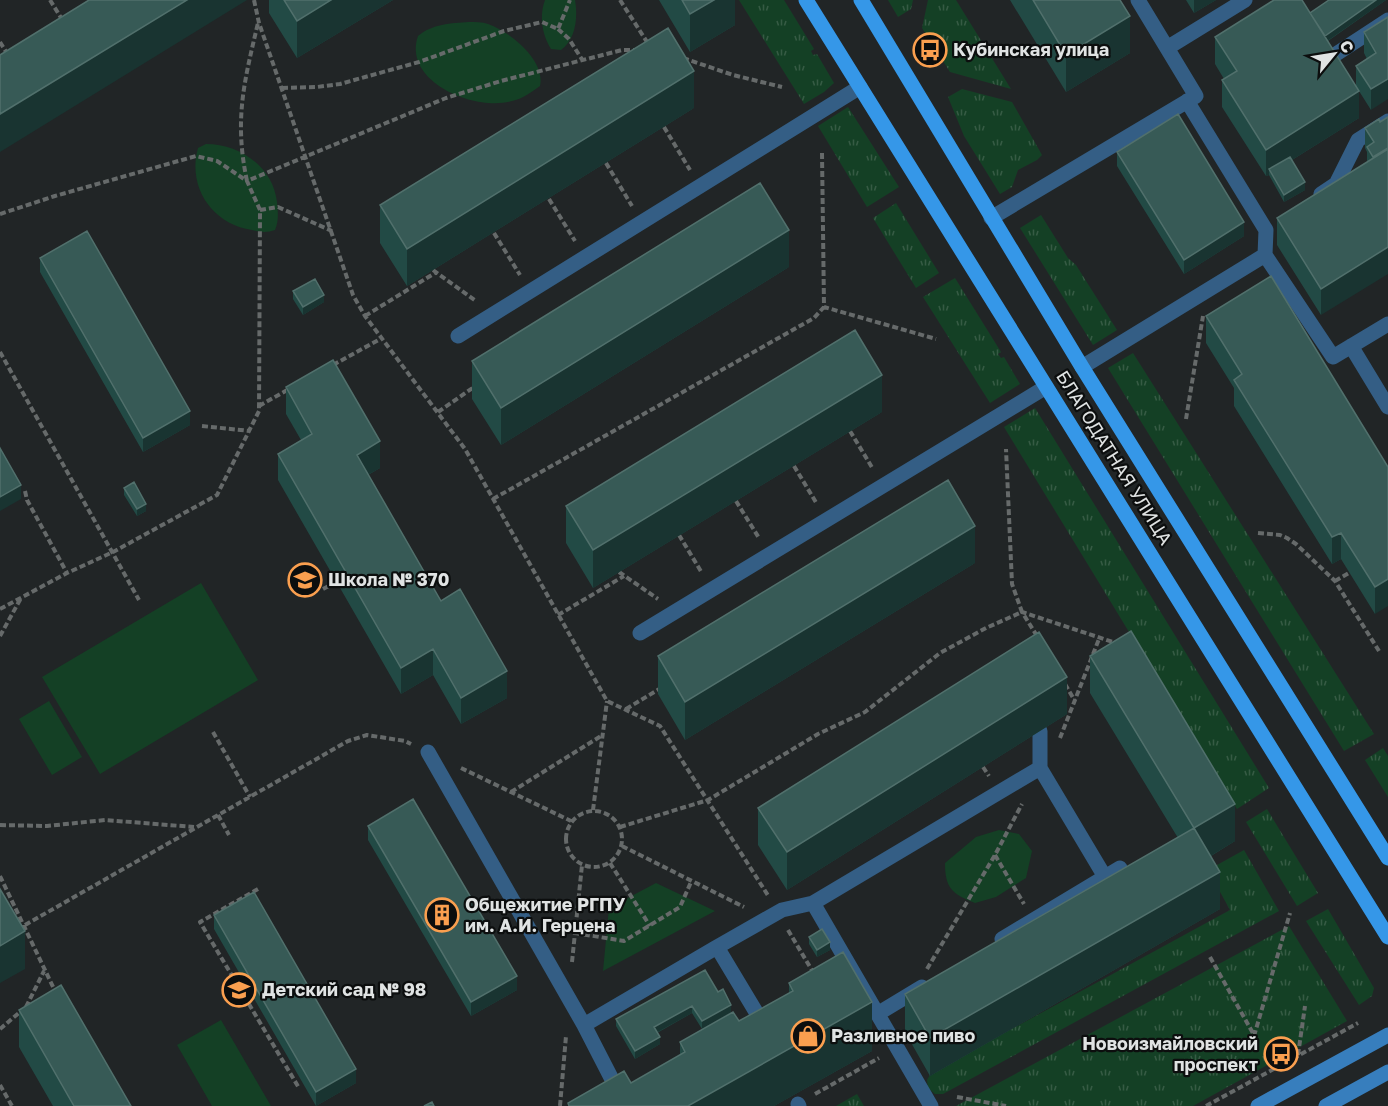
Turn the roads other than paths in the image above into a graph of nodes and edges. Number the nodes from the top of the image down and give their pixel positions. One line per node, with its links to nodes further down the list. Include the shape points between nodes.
1 (806, 0): 8 (main road, БЛАГОДАТНАЯ УЛИЦА)
2 (861, 0): 12 (main road, БЛАГОДАТНАЯ УЛИЦА)
3 (1138, 0): 6 (lane)
4 (1245, 0): 6 (lane)
5 (1388, 20): 7 (lane)
6 (1167, 48): 9 (lane, via 1196,96)
7 (1333, 56)
8 (860, 87): 15 (lane); 18 (main road, БЛАГОДАТНАЯ УЛИЦА)
9 (1187, 101): 12 (lane); 13 (lane, via 1271,227)
10 (1388, 121): 11 (lane, via 1358,140 1336,184)
11 (1306, 204)
12 (991, 218): 17 (main road, БЛАГОДАТНАЯ УЛИЦА)
13 (1265, 255): 16 (lane, via 1333,357); 17 (lane)
14 (1388, 324): 16 (lane)
15 (458, 336)
16 (1351, 346): 19 (lane)
17 (1082, 367): 24 (main road, БЛАГОДАТНАЯ УЛИЦА)
18 (1046, 387): 20 (lane); 28 (main road, БЛАГОДАТНАЯ УЛИЦА)
19 (1388, 407)
20 (640, 633)
21 (1040, 731): 23 (lane)
22 (428, 753): 33 (lane)
23 (1040, 768): 26 (lane); 27 (lane)
24 (1388, 858)
25 (1120, 868): 26 (lane)
26 (1105, 877): 30 (lane)
27 (813, 903): 29 (lane, via 776,913); 32 (lane, via 849,974)
28 (1388, 937)
29 (717, 947): 33 (lane); 34 (lane, via 767,1020)
30 (987, 948)
31 (936, 978): 32 (lane)
32 (879, 1013): 38 (lane)
33 (584, 1025): 37 (lane)
34 (748, 1030)
35 (1388, 1035): 39 (street)
36 (1388, 1072): 40 (street)
37 (623, 1100)
38 (931, 1106)
39 (1258, 1106)
40 (1326, 1106)

